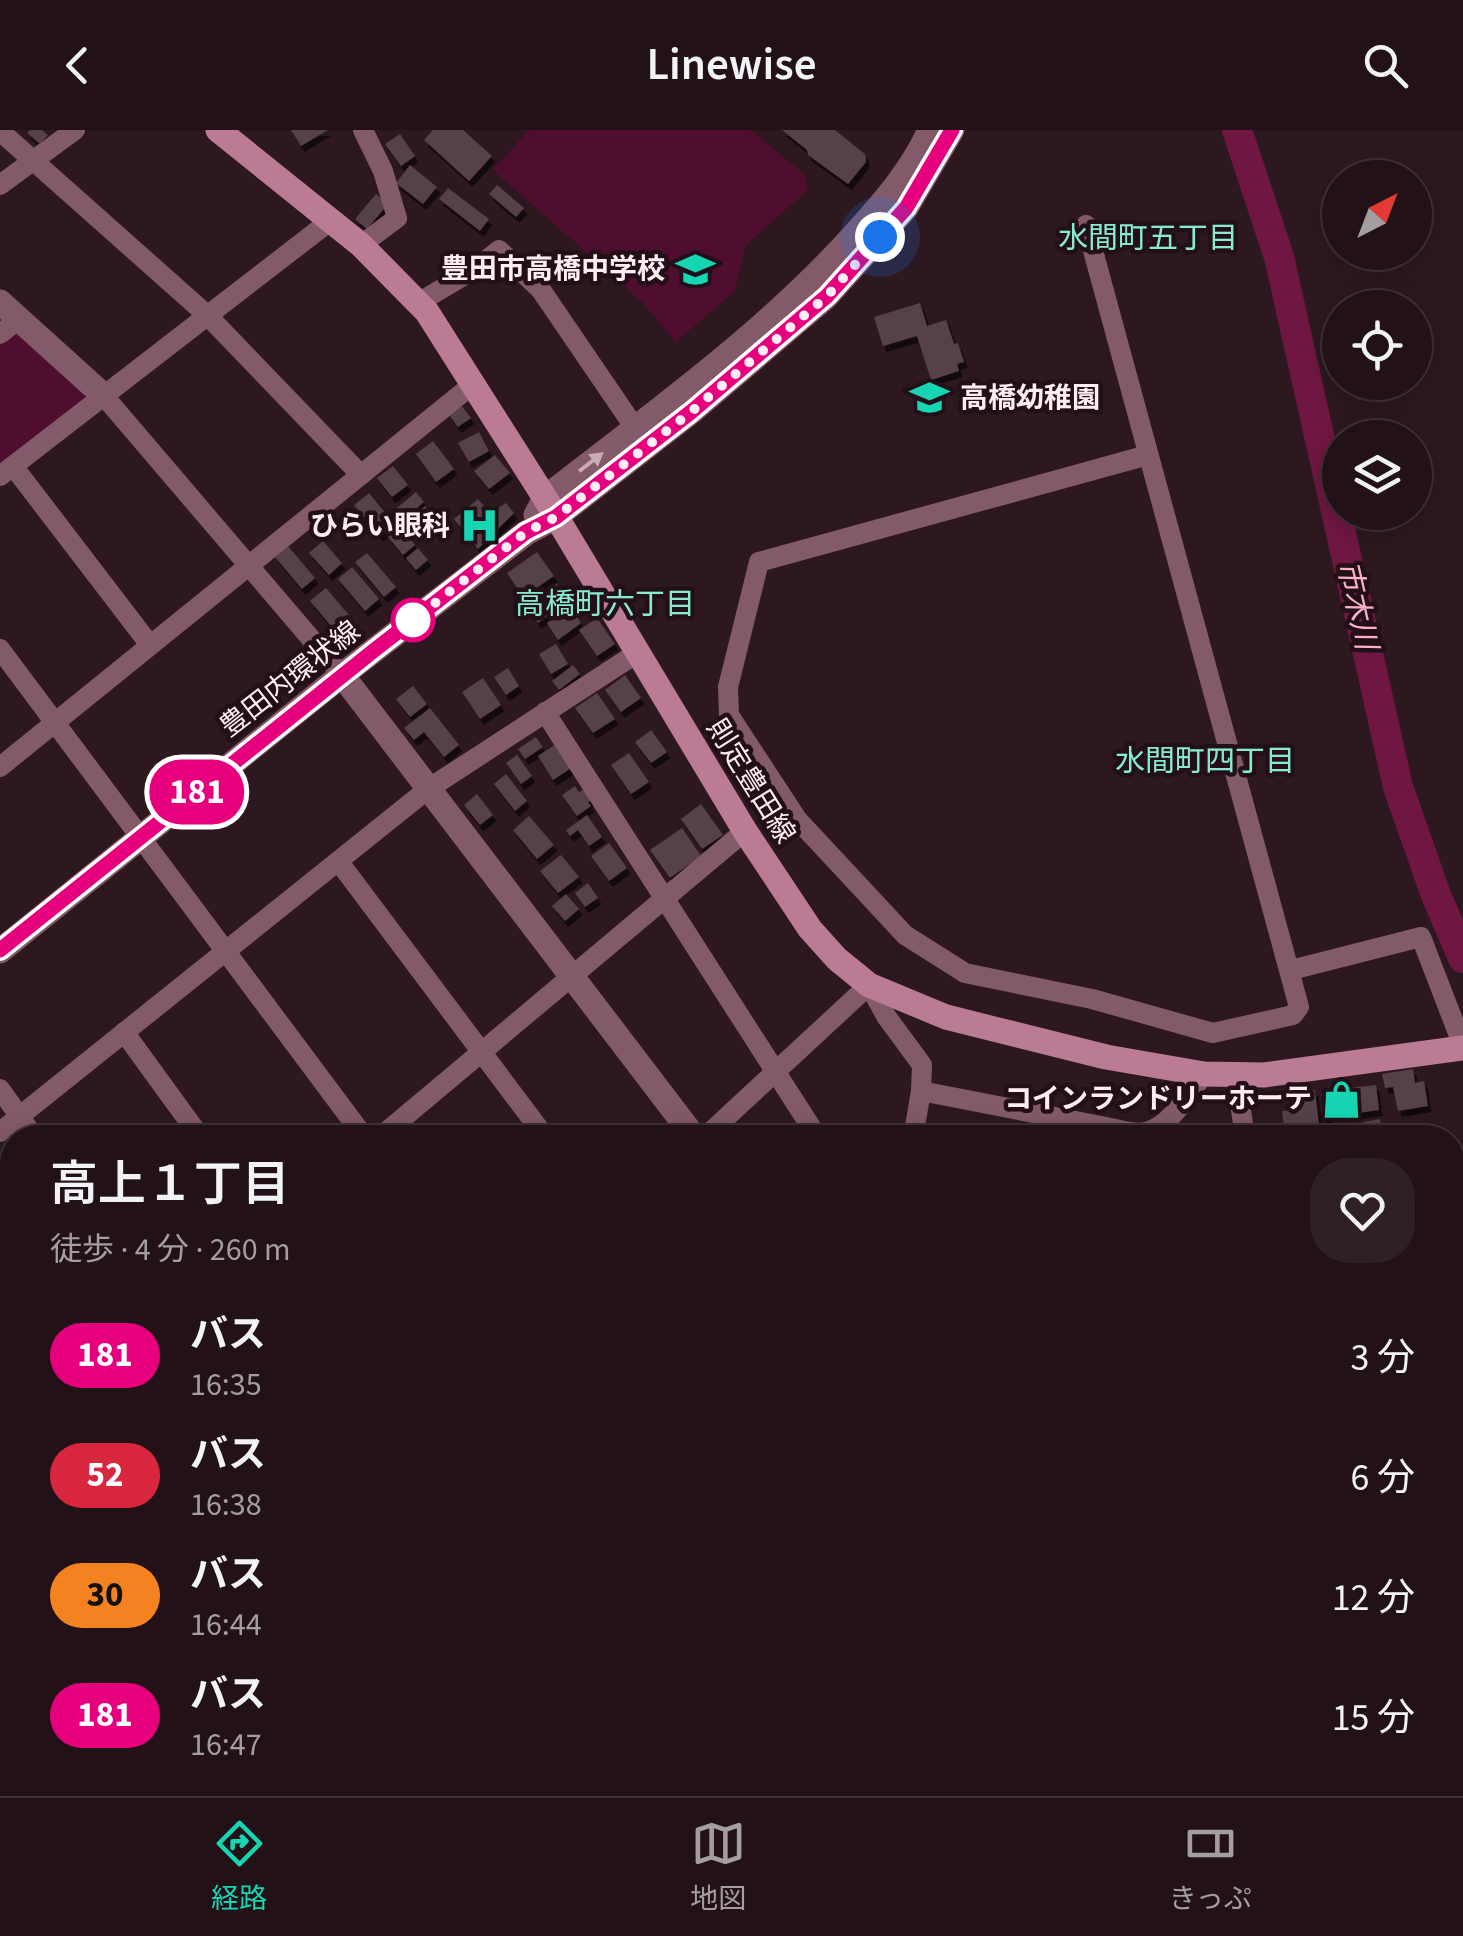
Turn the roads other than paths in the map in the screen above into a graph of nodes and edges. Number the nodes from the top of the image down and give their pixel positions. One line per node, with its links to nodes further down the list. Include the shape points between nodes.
1 (76, 130): 7 (street)
2 (218, 130): 9 (main road, 則定豊田線)
3 (930, 130): 18 (street, 豊田内環状線, via 889,196 812,282)
4 (952, 130): 22 (street, 豊田内環状線, via 906,208 827,296 691,412)
5 (364, 131): 11 (street, via 397,218)
6 (0, 132): 7 (street)
7 (34, 160): 8 (street); 14 (street)
8 (0, 185)
9 (330, 221): 11 (main road, 則定豊田線); 14 (street)
10 (1086, 225): 19 (street)
11 (361, 245): 13 (main road, 則定豊田線)
12 (0, 302): 15 (street)
13 (418, 303): 16 (main road, 則定豊田線); 18 (street, via 499,250 541,290)
14 (207, 315): 17 (street); 21 (street)
15 (10, 327): 17 (street)
16 (472, 384): 21 (street); 22 (main road, 則定豊田線)
17 (104, 396): 20 (street); 23 (street)
18 (635, 428): 22 (street, 豊田内環状線, one-way to 18)
19 (1148, 455): 38 (street); 38 (street, via 759,562 728,687 729,714 797,819 841,868 905,935 965,973 1213,1033 1292,1015 1299,1007)
20 (6, 471): 24 (street)
21 (361, 475): 23 (street)
22 (551, 508): 26 (main road, 則定豊田線); 27 (street, 豊田内環状線)
23 (249, 566): 24 (street); 27 (street)
24 (150, 645): 29 (street)
25 (0, 649): 29 (street)
26 (636, 654): 28 (street); 32 (main road, 則定豊田線)
27 (342, 676): 31 (street); 33 (street, 豊田内環状線)
28 (546, 712): 31 (street); 35 (street)
29 (54, 722): 30 (street); 33 (street)
30 (0, 767)
31 (428, 789): 34 (street); 39 (street)
32 (745, 832): 35 (street); 40 (main road, 則定豊田線, via 810,929)
33 (142, 836): 36 (street, 豊田内環状線); 37 (street)
34 (340, 862): 37 (street); 43 (street)
35 (667, 898): 39 (street); 44 (street)
36 (0, 950)
37 (224, 952): 41 (street); 53 (street)
38 (1291, 970): 42 (street, via 1421,937)
39 (570, 975): 43 (street); 56 (street)
40 (869, 985): 44 (street); 45 (main road, 則定豊田線, via 946,1018); 48 (street, via 922,1065)
41 (124, 1032): 49 (street); 52 (street)
42 (1463, 1047): 46 (main road, 則定豊田線)
43 (480, 1052): 54 (street); 55 (street)
44 (774, 1071): 57 (street); 58 (street)
45 (1204, 1074): 46 (main road, 則定豊田線); 61 (street)
46 (1236, 1076): 62 (street)
47 (0, 1089): 49 (street)
48 (922, 1091): 59 (street); 60 (street)
49 (20, 1116): 50 (street); 51 (street)
50 (9, 1125)
51 (26, 1125)
52 (192, 1125)
53 (355, 1125)
54 (394, 1125)
55 (536, 1125)
56 (685, 1125)
57 (718, 1125)
58 (809, 1125)
59 (915, 1125)
60 (1073, 1125)
61 (1159, 1125)
62 (1242, 1125)

